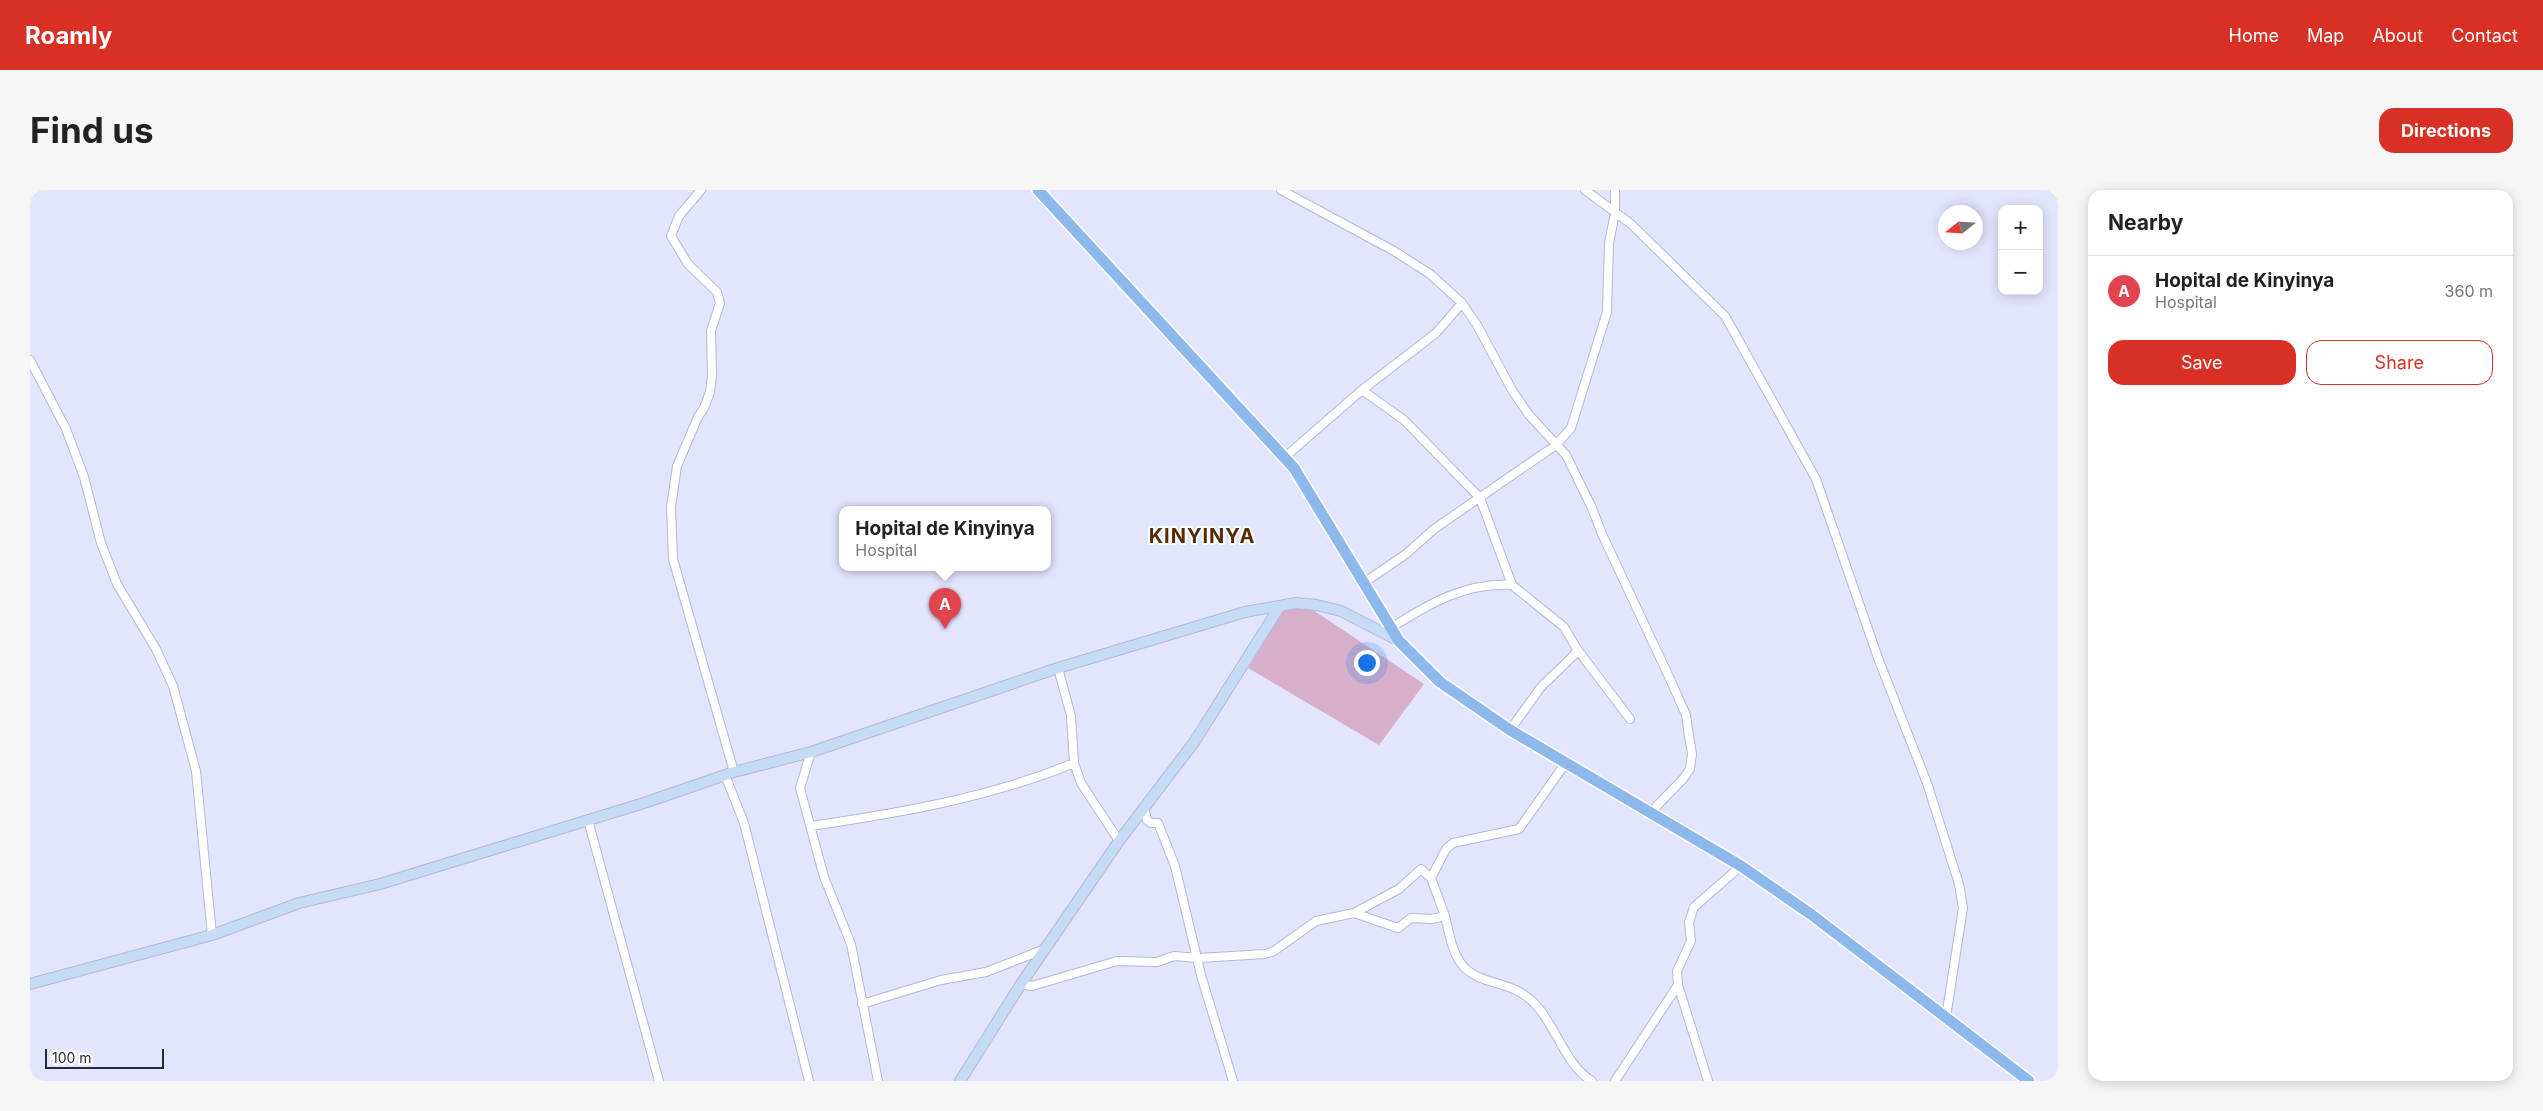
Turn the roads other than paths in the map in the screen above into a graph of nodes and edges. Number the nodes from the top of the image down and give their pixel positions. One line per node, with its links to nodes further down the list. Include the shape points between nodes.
1 (701, 190): 25 (street, via 679,216 671,236 688,264 717,292 720,303 711,331 710,392 677,466 671,507 673,559)
2 (1038, 190): 11 (main road)
3 (1281, 190): 7 (street, via 1394,251 1430,274)
4 (1585, 190): 6 (street)
5 (1615, 190): 6 (street)
6 (1615, 213): 10 (street, via 1609,243 1607,312 1571,428); 42 (street, via 1631,224 1725,316 1816,479 1878,658 1927,783 1959,884 1963,908)
7 (1462, 303): 9 (street, via 1436,333); 10 (street, via 1512,390)
8 (30, 360): 35 (street, via 66,430 117,584 156,649 173,686 196,770)
9 (1362, 390): 11 (street); 12 (street, via 1404,420)
10 (1556, 445): 12 (street); 27 (street, via 1578,476 1686,715 1692,754 1690,769)
11 (1285, 457): 13 (main road, via 1313,498)
12 (1480, 498): 13 (street); 14 (street)
13 (1362, 584): 16 (main road)
14 (1512, 585): 16 (street, via 1492,584 1455,593 1430,602); 18 (street, via 1564,627)
15 (1280, 606): 17 (main road, via 1307,603 1341,611); 19 (main road, via 1245,612); 26 (main road, via 1194,741)
16 (1390, 628): 17 (main road)
17 (1398, 641): 21 (main road, via 1440,682)
18 (1577, 649): 20 (street); 21 (street, via 1541,687)
19 (1058, 668): 22 (main road); 24 (street, via 1071,716)
20 (1630, 719)
21 (1510, 730): 23 (main road)
22 (811, 752): 25 (main road); 29 (street, via 800,788)
23 (1567, 761): 27 (main road); 32 (street, via 1519,829 1453,843 1446,849)
24 (1074, 763): 29 (street, via 983,793); 30 (street, via 1081,783)
25 (730, 773): 28 (main road); 44 (street)
26 (1144, 807): 30 (main road); 37 (street, via 1147,820 1158,823 1169,846)
27 (1650, 813): 31 (main road)
28 (588, 820): 35 (main road, via 380,884 299,903); 43 (street)
29 (811, 826): 41 (street, via 824,877 851,944)
30 (1119, 841): 36 (main road)
31 (1741, 866): 40 (street, via 1694,906 1689,922 1691,941 1677,971); 42 (main road, via 1812,915)
32 (1431, 878): 33 (street, via 1421,868 1399,889); 34 (street)
33 (1354, 913): 34 (street, via 1398,928 1411,918); 37 (street, via 1316,921 1265,954)
34 (1444, 916): 48 (street, via 1455,954 1464,966 1476,976 1512,986 1525,994 1537,1005 1574,1066)
35 (212, 935): 38 (main road)
36 (1045, 949): 39 (main road); 41 (street, via 986,972 940,980)
37 (1199, 958): 39 (street, via 1174,956 1157,962 1117,961 1032,986); 47 (street, via 1201,975)
38 (30, 984)
39 (1021, 984): 46 (main road)
40 (1678, 985): 49 (street); 50 (street)
41 (862, 1004): 45 (street)
42 (1946, 1017): 51 (main road)
43 (659, 1081)
44 (809, 1081)
45 (878, 1081)
46 (960, 1081)
47 (1233, 1081)
48 (1592, 1081)
49 (1615, 1081)
50 (1708, 1081)
51 (2029, 1081)

